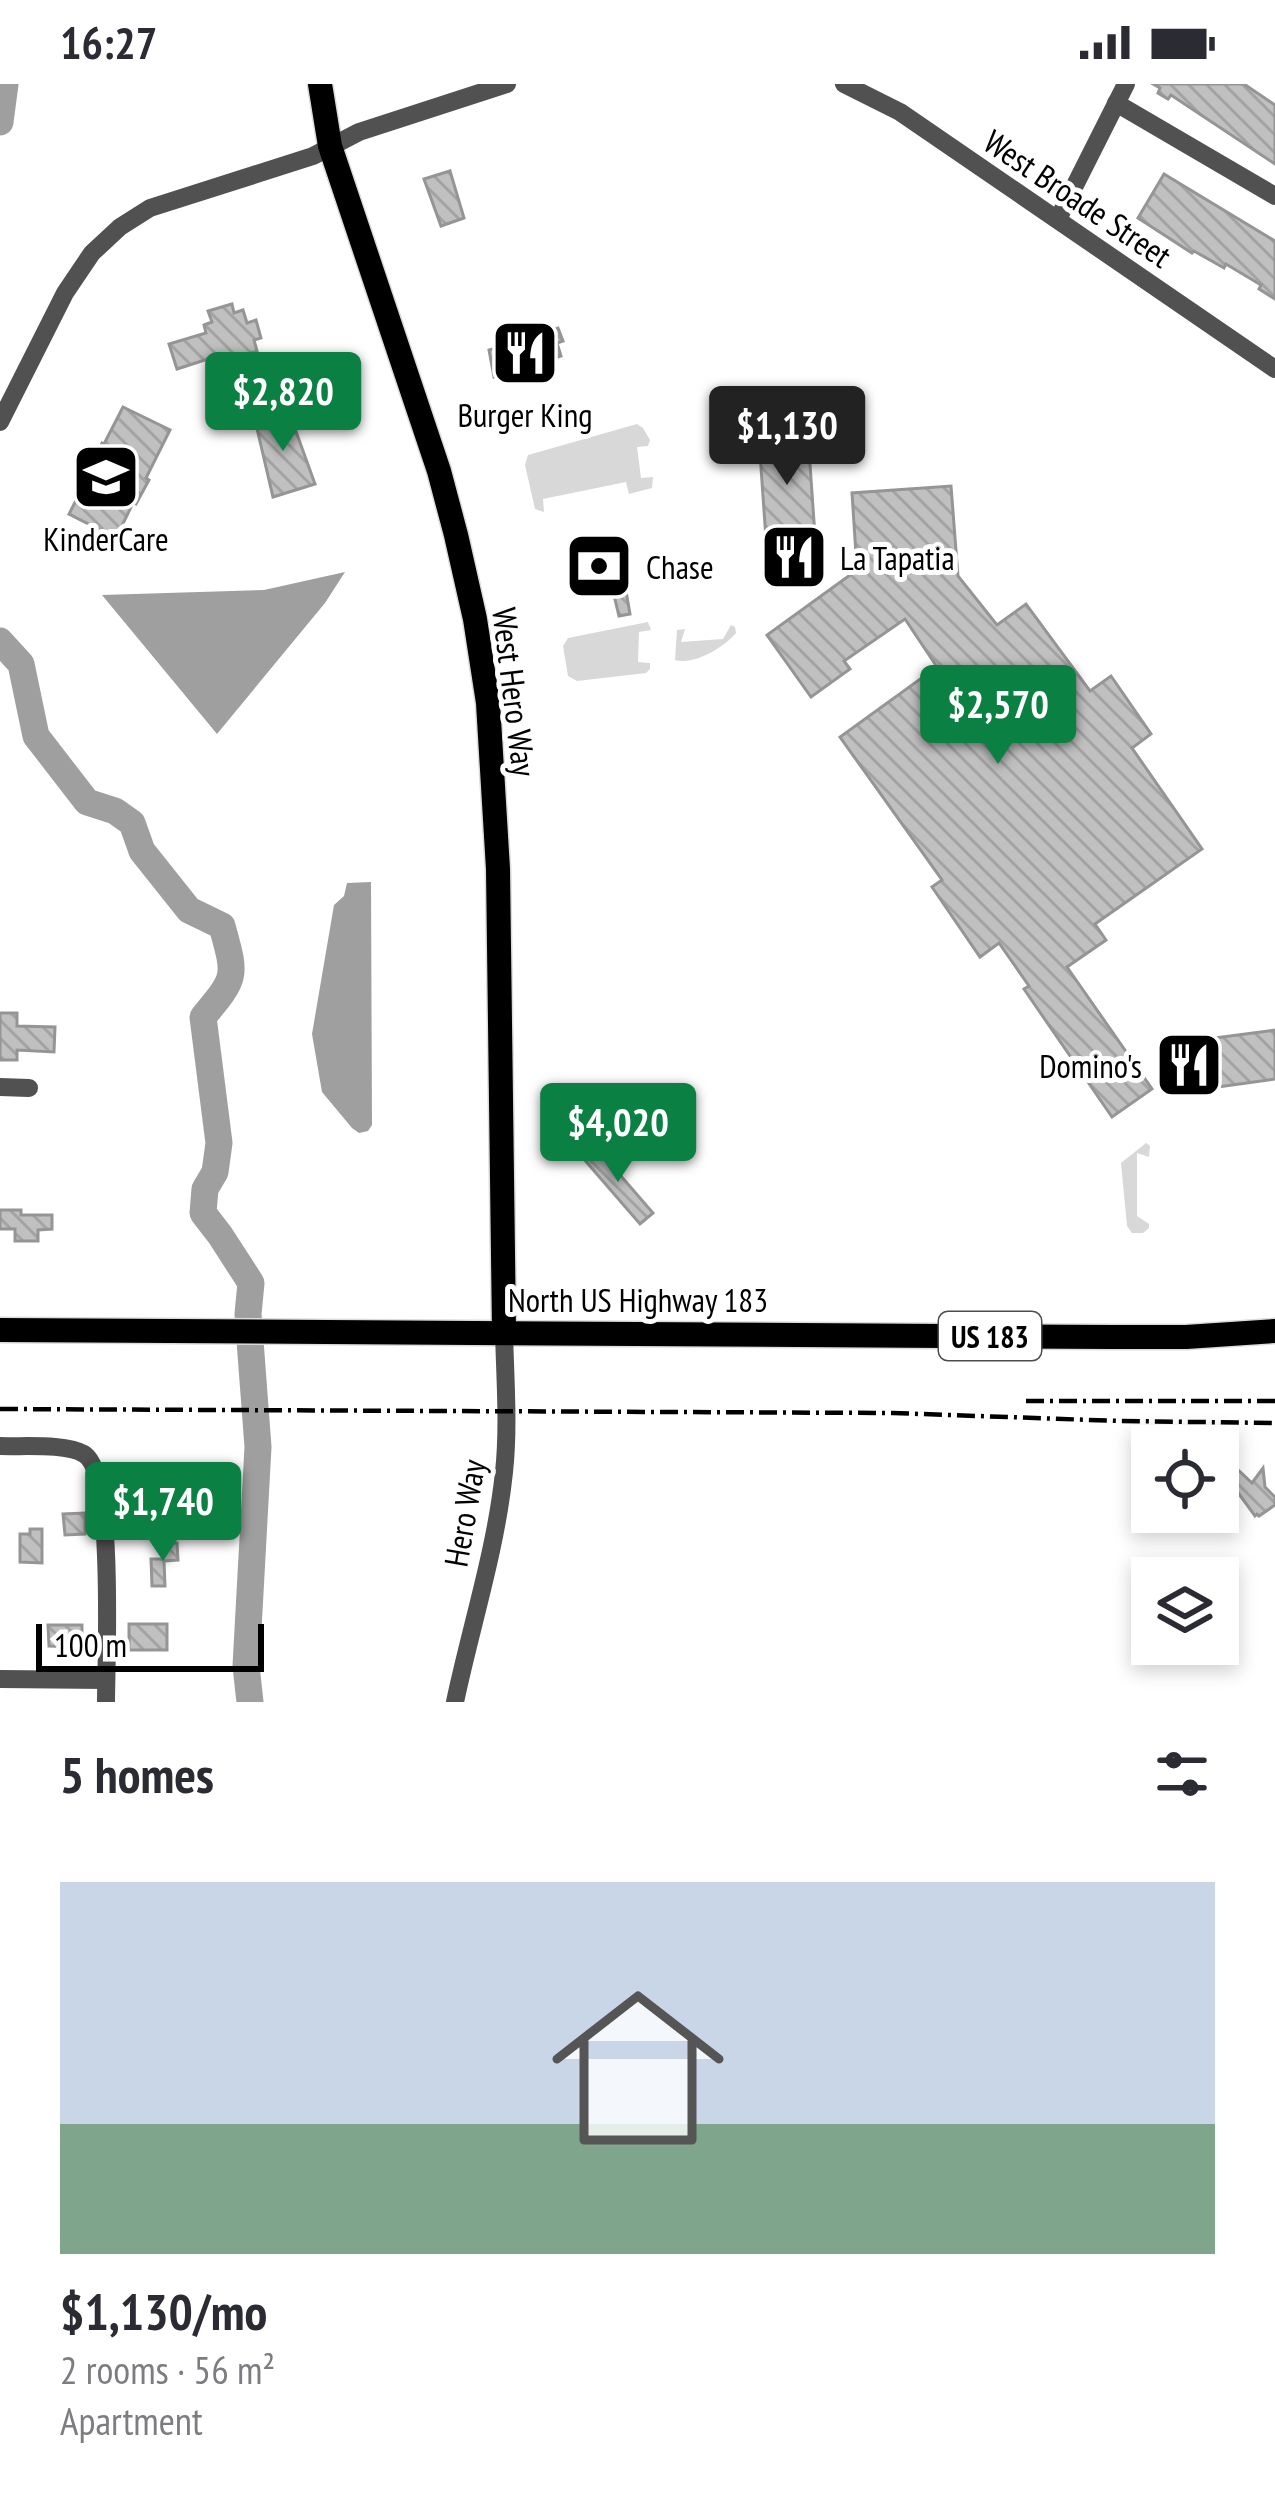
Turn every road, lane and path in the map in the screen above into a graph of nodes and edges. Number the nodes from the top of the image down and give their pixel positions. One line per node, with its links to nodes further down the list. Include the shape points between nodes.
1 (320, 84): 6 (main road, West Hero Way)
2 (507, 84): 6 (street)
3 (844, 84): 8 (street, West Broade Street, via 900,112)
4 (1126, 84): 5 (street)
5 (1116, 104): 7 (street); 8 (street)
6 (330, 146): 10 (street, via 150,208 120,227 65,293); 15 (main road, West Hero Way, via 439,471 488,703)
7 (1275, 196)
8 (1058, 219): 9 (street, West Broade Street)
9 (1275, 370)
10 (0, 422)
11 (0, 1088): 12 (street)
12 (29, 1088)
13 (0, 1330): 15 (main road, North US Highway 183 / US 183)
14 (1275, 1330): 15 (main road, North US Highway 183 / US 183, via 1186,1337)
15 (504, 1331): 20 (street, Hero Way, via 505,1470)
16 (0, 1446): 18 (street, via 70,1449 90,1459 104,1519)
17 (0, 1679): 18 (street)
18 (106, 1680): 19 (street)
19 (106, 1702)
20 (455, 1702)

